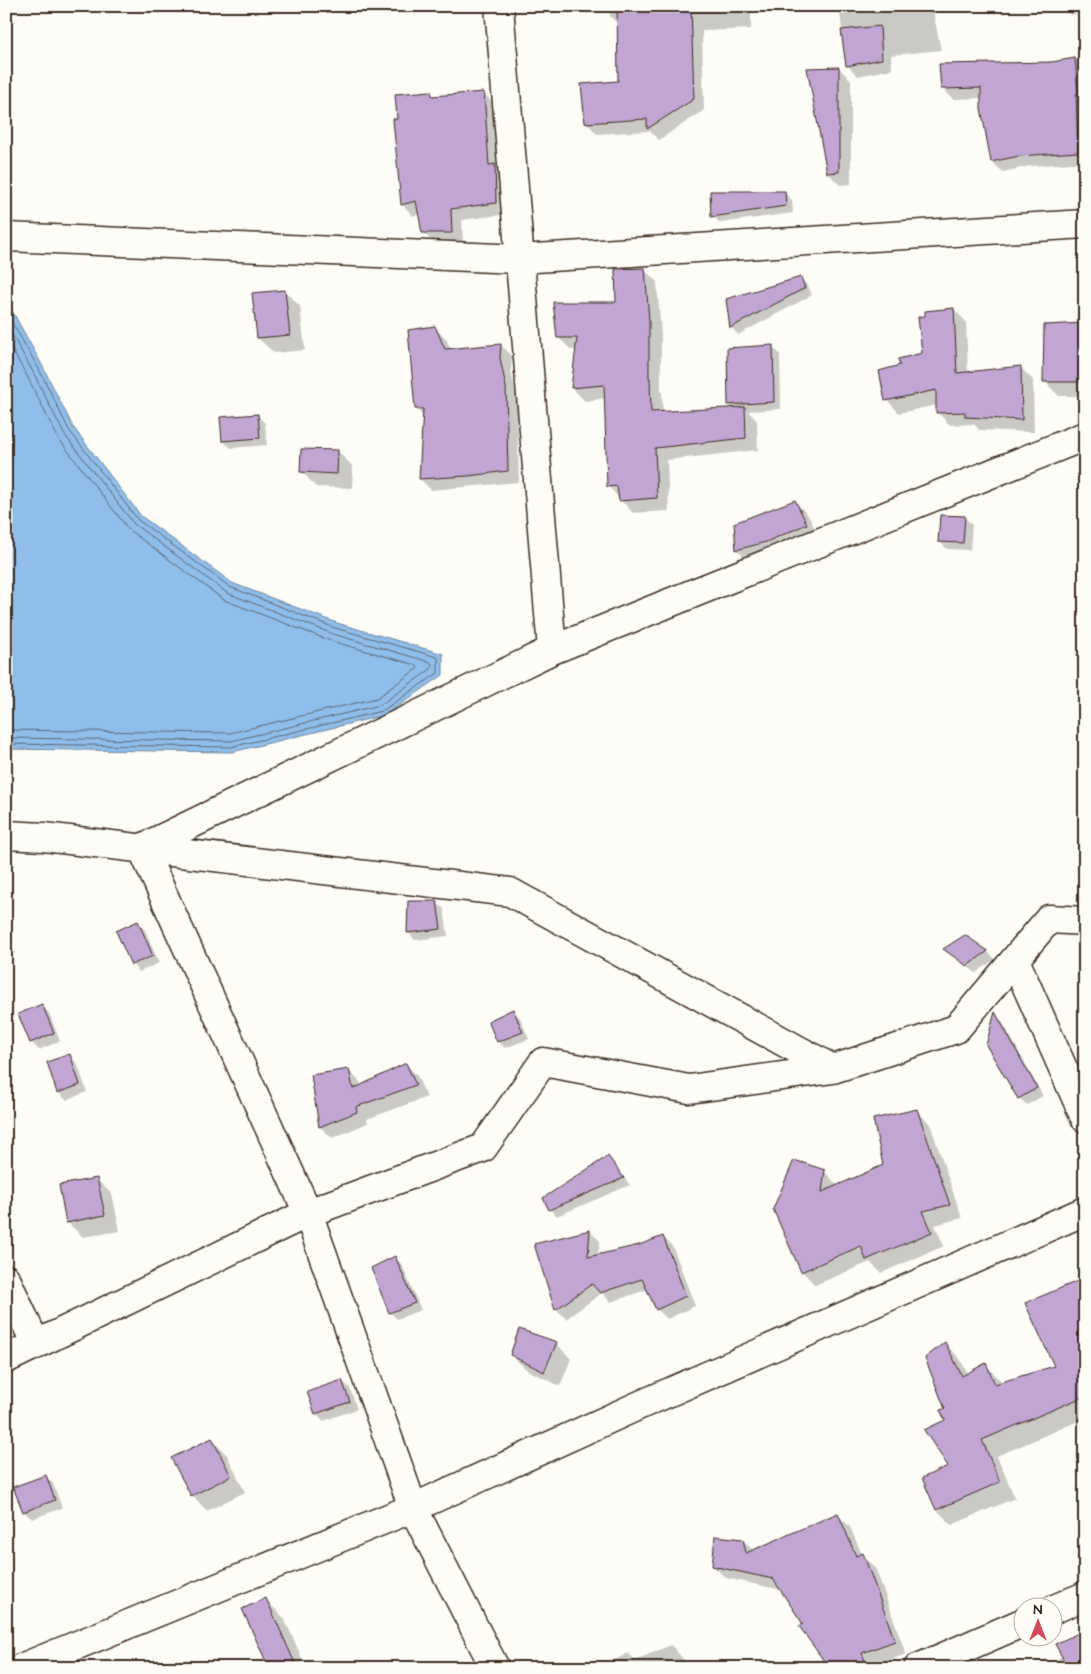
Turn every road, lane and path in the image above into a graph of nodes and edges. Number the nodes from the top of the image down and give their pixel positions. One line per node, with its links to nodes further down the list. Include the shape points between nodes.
1 (499, 6): 4 (street)
2 (1085, 224): 4 (street)
3 (6, 237): 4 (street)
4 (519, 259): 6 (street)
5 (1085, 436): 6 (street)
6 (552, 650): 8 (street)
7 (6, 835): 8 (street)
8 (142, 848): 11 (street, via 510,892); 14 (street)
9 (1085, 921): 10 (street, via 1049,920)
10 (1015, 960): 11 (street, via 956,1029); 12 (street)
11 (833, 1069): 14 (street, via 689,1089 543,1062 483,1148)
12 (1085, 1118)
13 (1085, 1210): 18 (street)
14 (308, 1213): 16 (street); 18 (street)
15 (6, 1279): 16 (street)
16 (36, 1345): 17 (street)
17 (6, 1359)
18 (413, 1508): 22 (street); 23 (street)
19 (1085, 1596): 20 (street)
20 (1064, 1605)
21 (1014, 1626): 24 (street)
22 (21, 1668)
23 (495, 1668)
24 (918, 1668)

